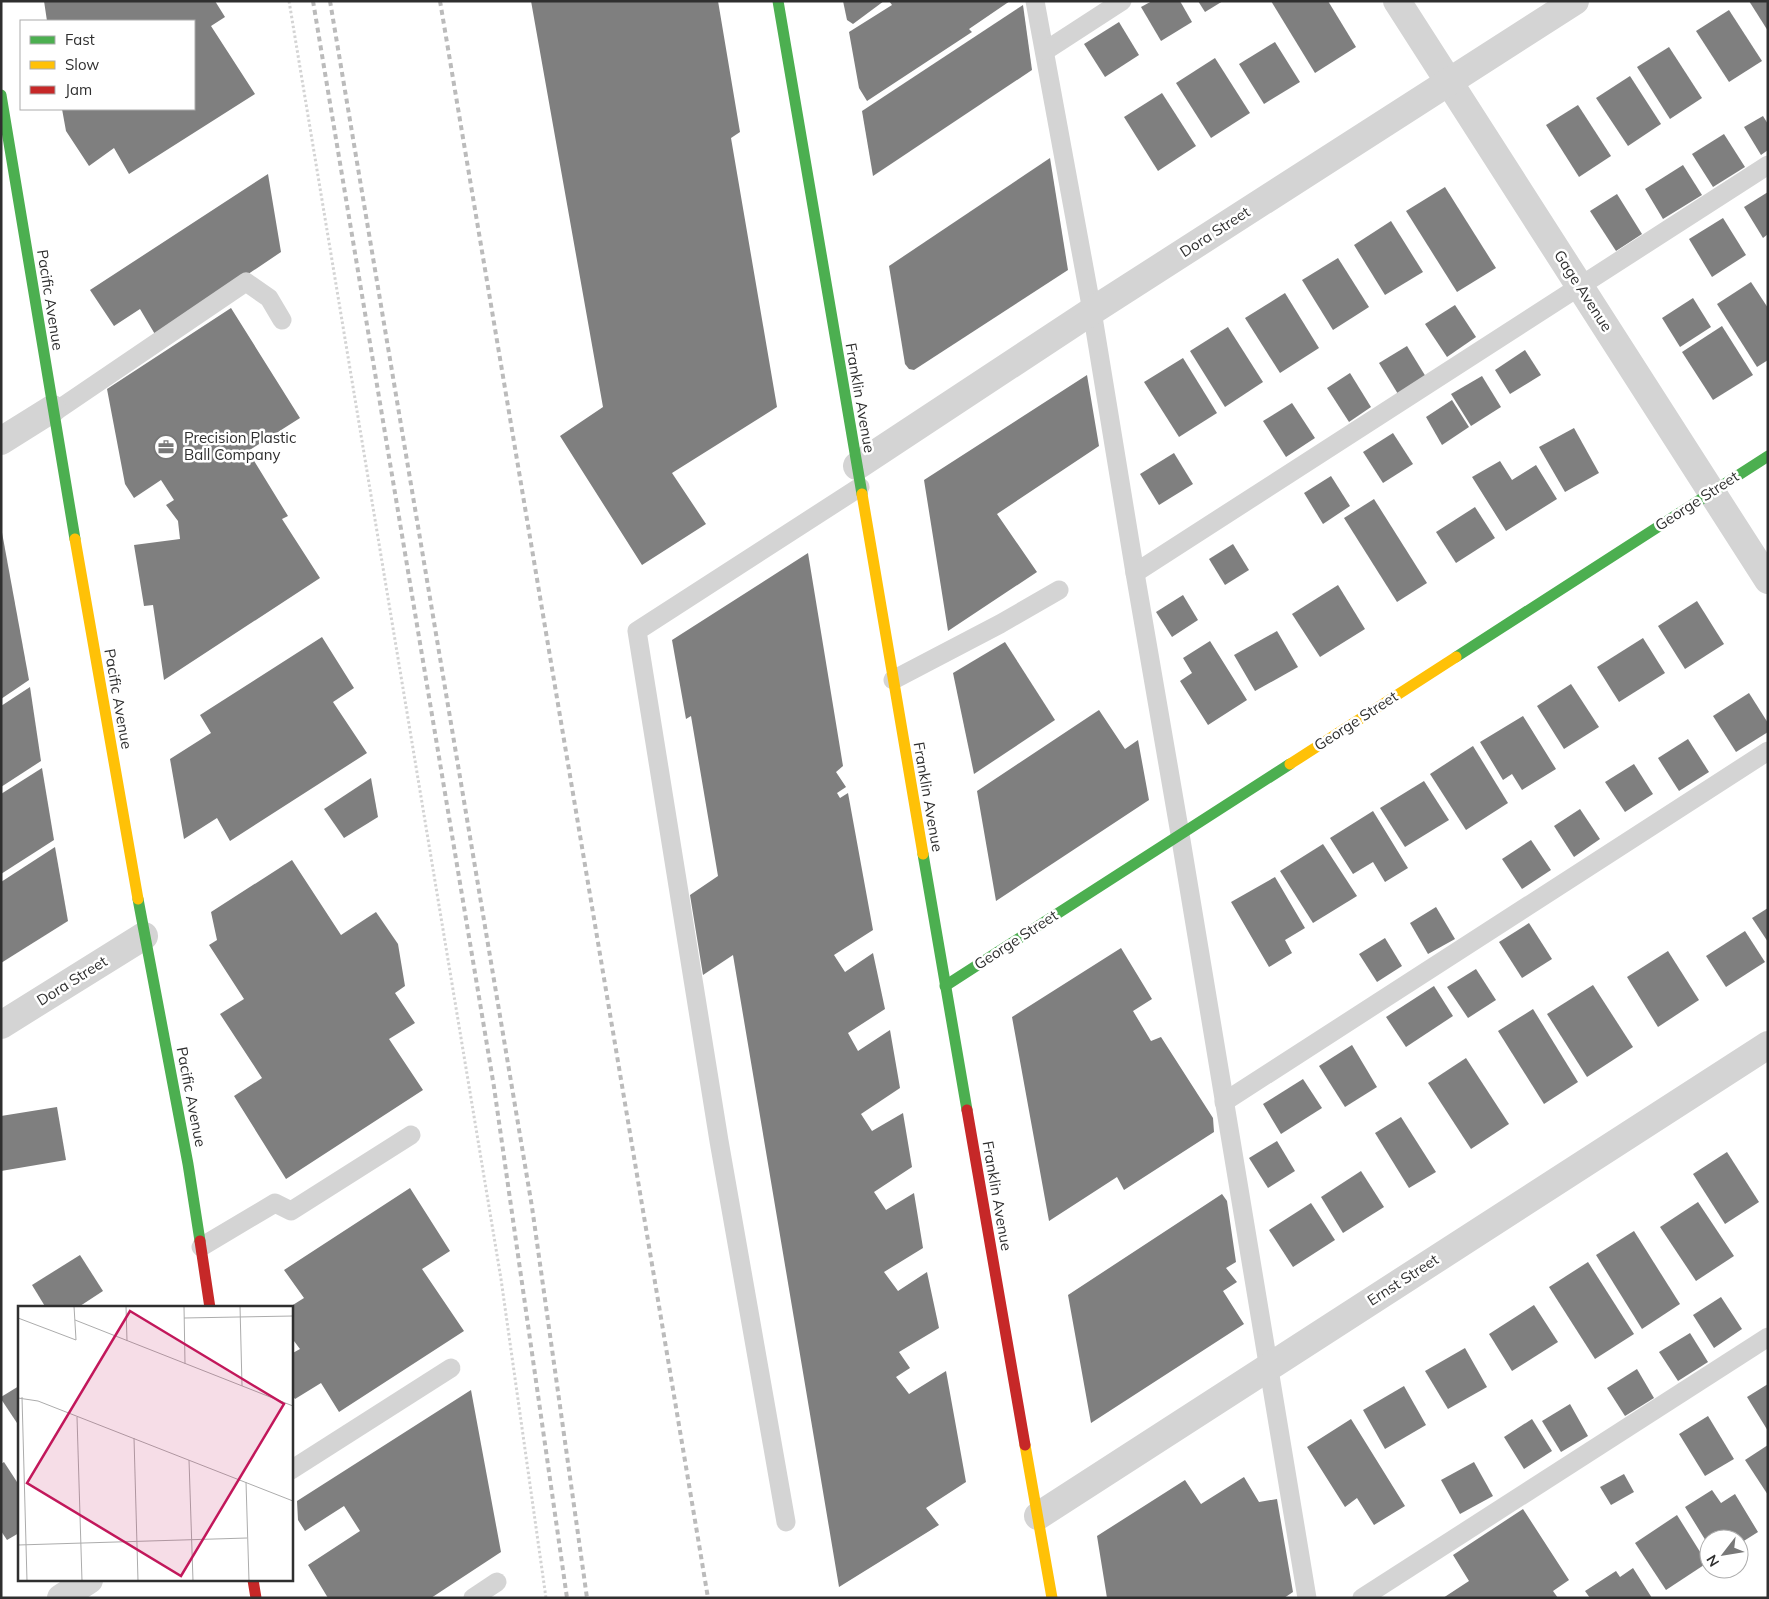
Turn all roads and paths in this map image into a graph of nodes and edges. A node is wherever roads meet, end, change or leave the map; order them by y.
1 (289, 1) edge
2 (778, 1) edge
3 (1036, 1) edge
4 (1122, 1) edge
5 (1397, 1) edge
6 (1575, 1) edge
7 (1045, 51) junction
8 (1449, 82) junction
9 (1, 95) edge
10 (1768, 165) edge
11 (1580, 286) junction
12 (1092, 311) junction
13 (282, 320) dead end
14 (52, 411) junction
15 (1, 442) edge
16 (1768, 456) edge
17 (859, 477) junction
18 (1711, 492) junction
19 (1135, 574) junction
20 (1768, 580) edge
21 (1059, 590) dead end
22 (893, 680) junction
23 (1768, 751) edge
24 (1180, 834) junction
25 (144, 936) junction
26 (945, 986) junction
27 (1, 1025) edge
28 (1768, 1045) edge
29 (1224, 1102) junction
30 (411, 1135) dead end
31 (201, 1246) junction
32 (210, 1306) edge
33 (1768, 1336) edge
34 (451, 1368) dead end
35 (1268, 1368) junction
36 (292, 1469) edge
37 (1038, 1516) junction
38 (786, 1522) dead end
39 (86, 1582) edge
40 (253, 1582) edge
41 (497, 1582) dead end
42 (61, 1598) edge
43 (256, 1598) edge
44 (474, 1598) edge
45 (546, 1598) edge
46 (1052, 1598) edge
47 (1307, 1598) edge
48 (1362, 1598) edge

1 - 45 path
2 - 17 street, Franklin Avenue
3 - 7 lane
4 - 7 lane
5 - 8 street, Gage Avenue
6 - 8 street, Dora Street
7 - 12 lane
8 - 11 street, Gage Avenue
8 - 12 street, Dora Street
9 - 14 street, Pacific Avenue
10 - 11 lane
11 - 18 street, Gage Avenue
11 - 19 lane
12 - 17 street, Dora Street
12 - 19 lane
13 - 14 lane
14 - 15 street
14 - 25 street, Pacific Avenue
16 - 18 street, George Street
17 - 22 street, Franklin Avenue
17 - 38 lane
18 - 20 street, Gage Avenue
18 - 24 street, George Street
19 - 24 lane
21 - 22 lane
22 - 26 street, Franklin Avenue
23 - 29 lane
24 - 26 street, George Street
24 - 29 lane
25 - 27 street, Dora Street
25 - 31 street, Pacific Avenue
26 - 37 street, Franklin Avenue
28 - 35 street, Ernst Street
29 - 35 lane
30 - 31 lane
31 - 32 street, Pacific Avenue
33 - 48 lane
34 - 36 lane
35 - 37 street, Ernst Street
35 - 47 lane
37 - 46 street, Franklin Avenue
39 - 42 street
40 - 43 street
41 - 44 lane

